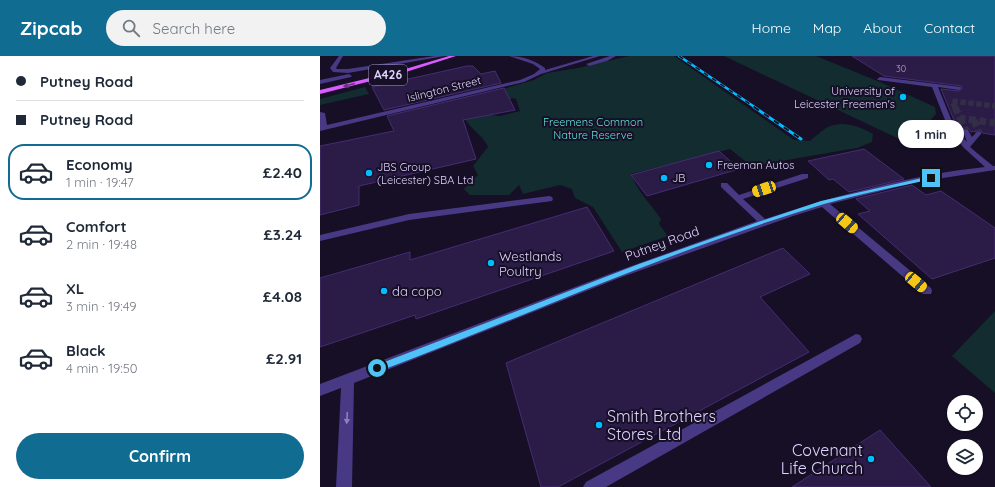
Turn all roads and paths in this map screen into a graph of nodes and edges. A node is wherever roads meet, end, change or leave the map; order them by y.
1 (341, 56) edge
2 (454, 56) edge
3 (511, 56) edge
4 (598, 56) edge
5 (614, 56) edge
6 (441, 58) edge
7 (564, 67) junction
8 (540, 73) junction
9 (880, 79) dead end
10 (320, 82) edge
11 (934, 85) junction
12 (959, 88) dead end
13 (320, 92) edge
14 (322, 113) dead end
15 (322, 129) edge
16 (966, 131) tunnel mouth
17 (979, 133) dead end
18 (969, 145) junction
19 (993, 168) edge
20 (805, 176) dead end
21 (724, 185) dead end
22 (737, 198) junction
23 (549, 199) dead end
24 (823, 202) junction
25 (763, 222) junction
26 (320, 238) edge
27 (927, 291) dead end
28 (856, 339) dead end
29 (348, 379) junction
30 (320, 390) edge
31 (344, 487) edge
32 (591, 487) edge

1 - 6 street
2 - 6 main road, A426
3 - 8 street
4 - 7 street
5 - 7 street
6 - 10 street
6 -> 13 main road, A426
7 - 8 street, Islington Street
8 - 15 street, Islington Street
9 - 11 street
11 - 12 street
11 - 18 street
14 - 15 street
16 - 18 street
17 - 18 street
18 - 19 street
19 - 24 street, Putney Road
20 - 22 street
21 - 22 street
22 - 25 street
23 - 26 street
24 - 25 street, Putney Road
24 - 27 street
25 - 29 street, Putney Road
28 - 32 street
29 - 30 street, Putney Road
29 -> 31 street

